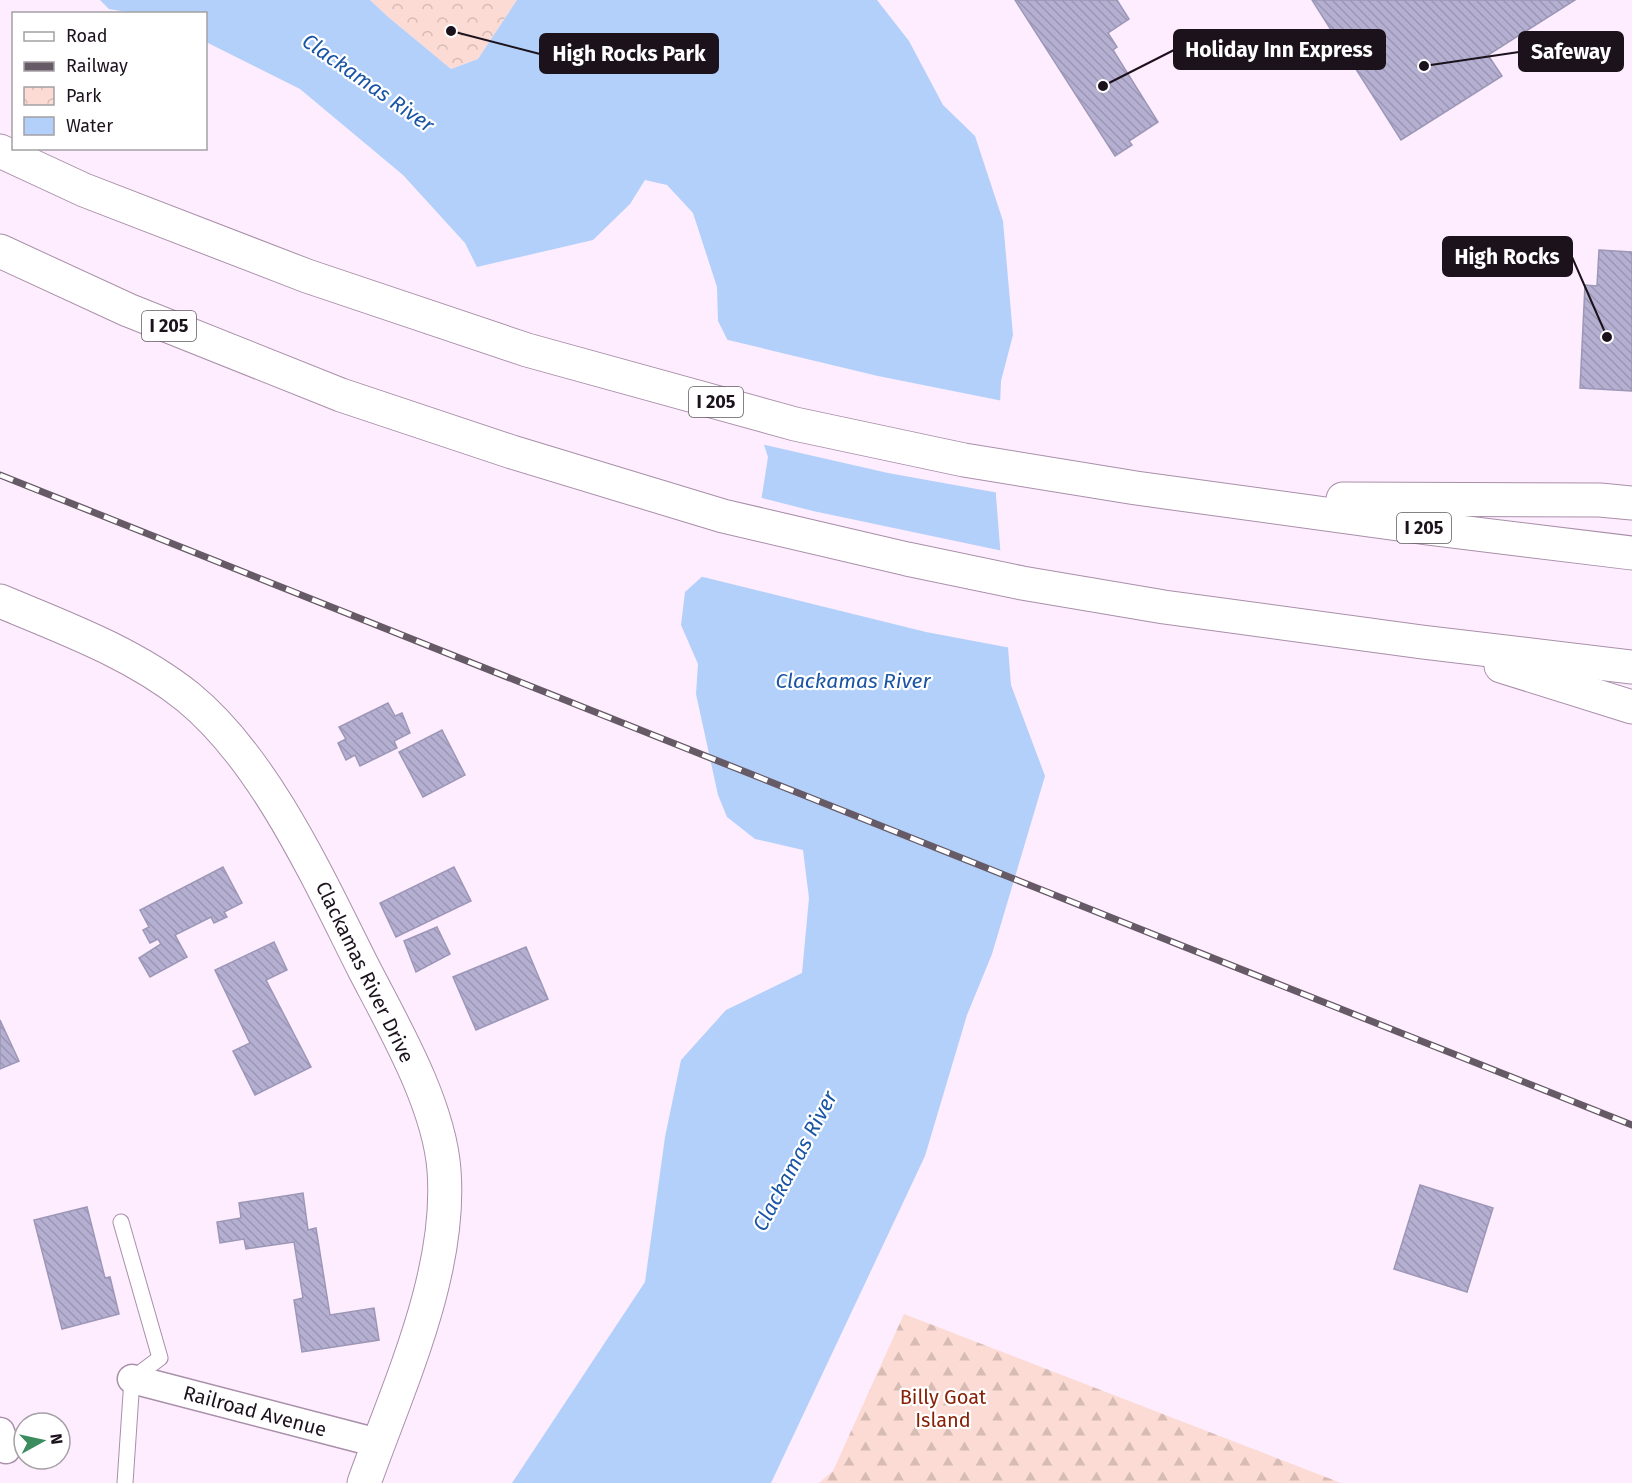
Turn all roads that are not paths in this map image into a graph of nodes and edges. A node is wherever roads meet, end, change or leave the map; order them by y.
1 (0, 151) edge
2 (0, 251) edge
3 (1216, 499) junction
4 (1632, 503) edge
5 (1632, 553) edge
6 (0, 601) edge
7 (1422, 642) junction
8 (1632, 667) edge
9 (1632, 707) edge
10 (121, 1222) dead end
11 (132, 1379) junction
12 (378, 1443) junction
13 (125, 1483) edge
14 (364, 1483) edge

1 - 3 main road, I 205
2 - 7 main road, I 205
3 - 4 main road
3 - 5 main road, I 205
6 - 12 main road, Clackamas River Drive
7 - 8 main road, I 205
7 - 9 main road
10 - 11 lane
11 - 12 street, Railroad Avenue
11 - 13 lane
12 - 14 main road, Clackamas River Drive

